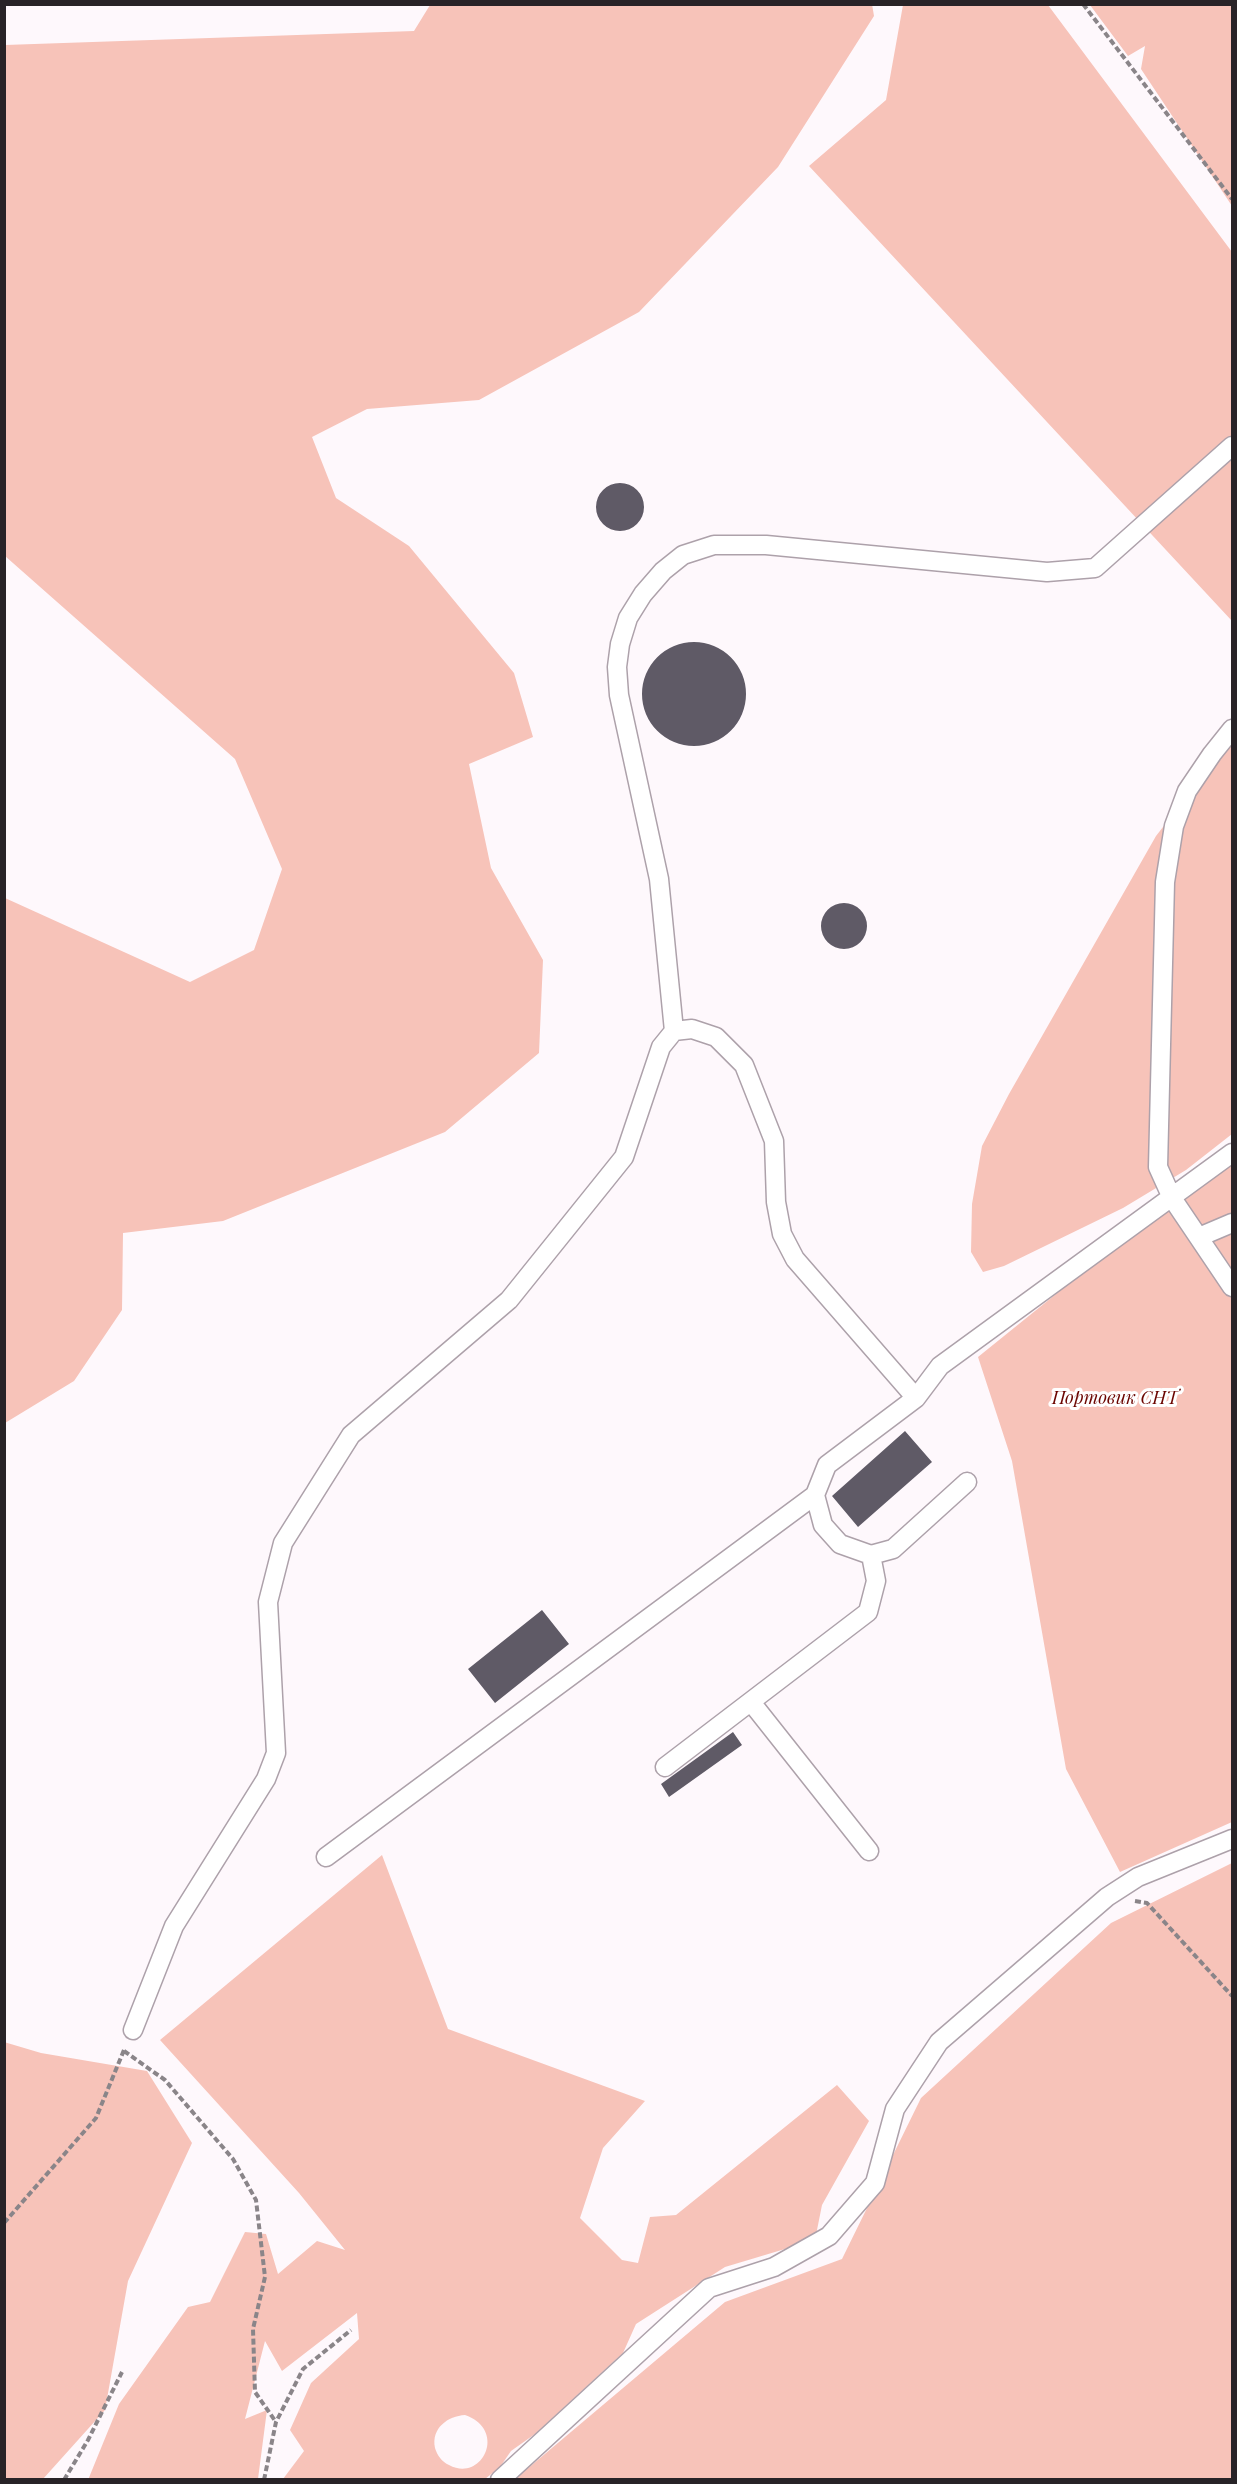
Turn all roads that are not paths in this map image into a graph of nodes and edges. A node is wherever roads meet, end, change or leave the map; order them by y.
1 (1233, 446) edge
2 (1233, 729) edge
3 (674, 1031) junction
4 (1233, 1153) edge
5 (1172, 1198) junction
6 (1233, 1223) edge
7 (1199, 1237) junction
8 (1233, 1287) edge
9 (916, 1398) junction
10 (967, 1482) dead end
11 (815, 1495) junction
12 (871, 1555) junction
13 (751, 1702) junction
14 (665, 1767) dead end
15 (1233, 1839) edge
16 (869, 1851) dead end
17 (326, 1857) dead end
18 (133, 2030) road end
19 (500, 2480) edge

1 - 3 street
2 - 5 street
3 - 9 street
3 - 18 street
4 - 5 street
5 - 7 street
5 - 9 street
6 - 7 street
7 - 8 street
9 - 11 street
10 - 12 street
11 - 12 street
11 - 17 street
12 - 13 street
13 - 14 street
13 - 16 street
15 - 19 street

